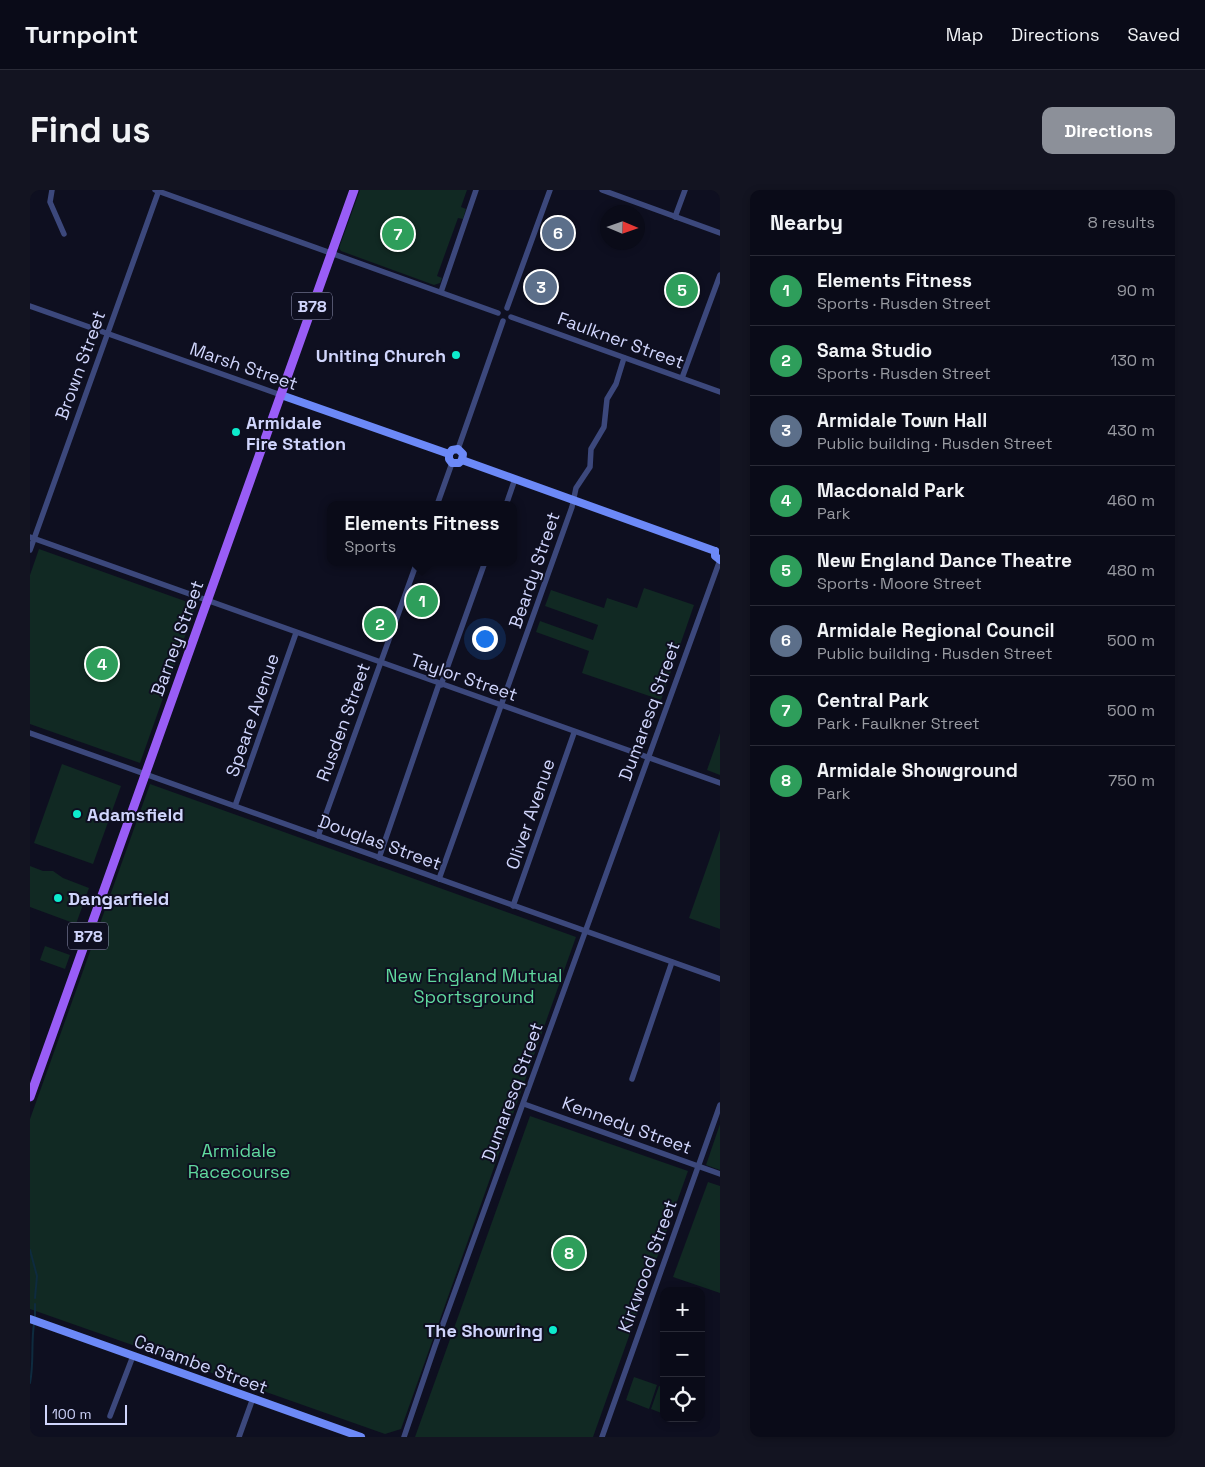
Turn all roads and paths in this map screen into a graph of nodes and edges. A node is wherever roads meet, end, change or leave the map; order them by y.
1 (52, 190) edge
2 (157, 190) edge
3 (354, 190) edge
4 (476, 190) edge
5 (550, 190) edge
6 (602, 190) edge
7 (685, 190) edge
8 (675, 217) junction
9 (720, 233) edge
10 (64, 234) dead end
11 (331, 253) junction
12 (720, 274) edge
13 (441, 292) junction
14 (30, 306) edge
15 (508, 308) junction
16 (498, 313) junction
17 (511, 317) junction
18 (503, 321) junction
19 (107, 334) junction
20 (624, 358) junction
21 (682, 378) junction
22 (720, 392) edge
23 (281, 395) junction
24 (458, 449) junction
25 (448, 454) junction
26 (462, 460) junction
27 (452, 463) junction
28 (515, 479) junction
29 (573, 500) junction
30 (438, 501) edge
31 (507, 501) edge
32 (32, 537) edge
33 (717, 548) edge
34 (30, 550) edge
35 (720, 560) edge
36 (416, 566) edge
37 (484, 566) edge
38 (207, 600) junction
39 (296, 633) junction
40 (380, 663) junction
41 (440, 685) junction
42 (502, 706) junction
43 (30, 733) edge
44 (574, 733) junction
45 (648, 758) junction
46 (146, 774) junction
47 (720, 783) edge
48 (235, 806) junction
49 (318, 836) junction
50 (379, 858) junction
51 (439, 879) junction
52 (513, 906) junction
53 (587, 931) junction
54 (672, 962) junction
55 (720, 979) edge
56 (632, 1079) dead end
57 (30, 1097) edge
58 (524, 1104) junction
59 (720, 1105) edge
60 (698, 1167) junction
61 (720, 1174) edge
62 (30, 1319) edge
63 (134, 1356) junction
64 (253, 1398) junction
65 (110, 1416) dead end
66 (239, 1437) edge
67 (361, 1437) edge
68 (404, 1437) edge
69 (602, 1437) edge

1 - 10 street
2 - 11 street
2 - 19 street, Brown Street
3 - 11 main road, Barney Street / B78
4 - 13 street
5 - 15 street
6 - 8 street
7 - 8 street
8 - 9 street
11 - 13 street
11 - 23 main road, Barney Street / B78
12 - 21 street
13 - 16 street
14 - 19 street, Marsh Street
15 - 16 street
15 - 17 street
16 - 18 street
17 - 18 street
17 - 20 street, Faulkner Street
18 - 24 street
19 - 23 street, Marsh Street
19 - 32 street, Brown Street
20 - 21 street, Faulkner Street
20 - 29 street, Beardy Street
21 - 22 street, Faulkner Street
23 - 25 main road, Marsh Street
23 - 38 main road, Barney Street / B78
24 - 25 main road
24 - 26 main road
25 - 27 main road
26 - 27 main road
26 - 28 main road
27 - 30 street
28 - 29 main road
28 - 31 street
29 - 33 main road
29 - 42 street, Beardy Street
32 - 34 street, Brown Street
32 - 38 street, Taylor Street
33 - 35 main road
35 - 45 street, Dumaresq Street
36 - 40 street, Rusden Street
37 - 41 street
38 - 39 street, Taylor Street
38 - 46 main road, Barney Street / B78
39 - 40 street, Taylor Street
39 - 48 street, Speare Avenue
40 - 41 street, Taylor Street
40 - 49 street, Rusden Street
41 - 42 street, Taylor Street
41 - 50 street
42 - 44 street, Taylor Street
42 - 51 street, Beardy Street
43 - 46 street, Douglas Street
44 - 45 street, Taylor Street
44 - 52 street, Oliver Avenue
45 - 47 street, Taylor Street
45 - 53 street, Dumaresq Street
46 - 48 street, Douglas Street
46 - 57 main road, Barney Street / B78
48 - 49 street, Douglas Street
49 - 50 street, Douglas Street
50 - 51 street, Douglas Street
51 - 52 street, Douglas Street
52 - 53 street, Douglas Street
53 - 54 street, Douglas Street
53 - 58 street, Dumaresq Street
54 - 55 street, Douglas Street
54 - 56 street
58 - 60 street, Kennedy Street
58 - 68 street, Dumaresq Street
59 - 60 street, Kirkwood Street
60 - 61 street, Kennedy Street
60 - 69 street, Kirkwood Street
62 - 63 main road, Canambe Street
63 - 64 main road, Canambe Street
63 - 65 street
64 - 66 street
64 - 67 main road, Canambe Street

